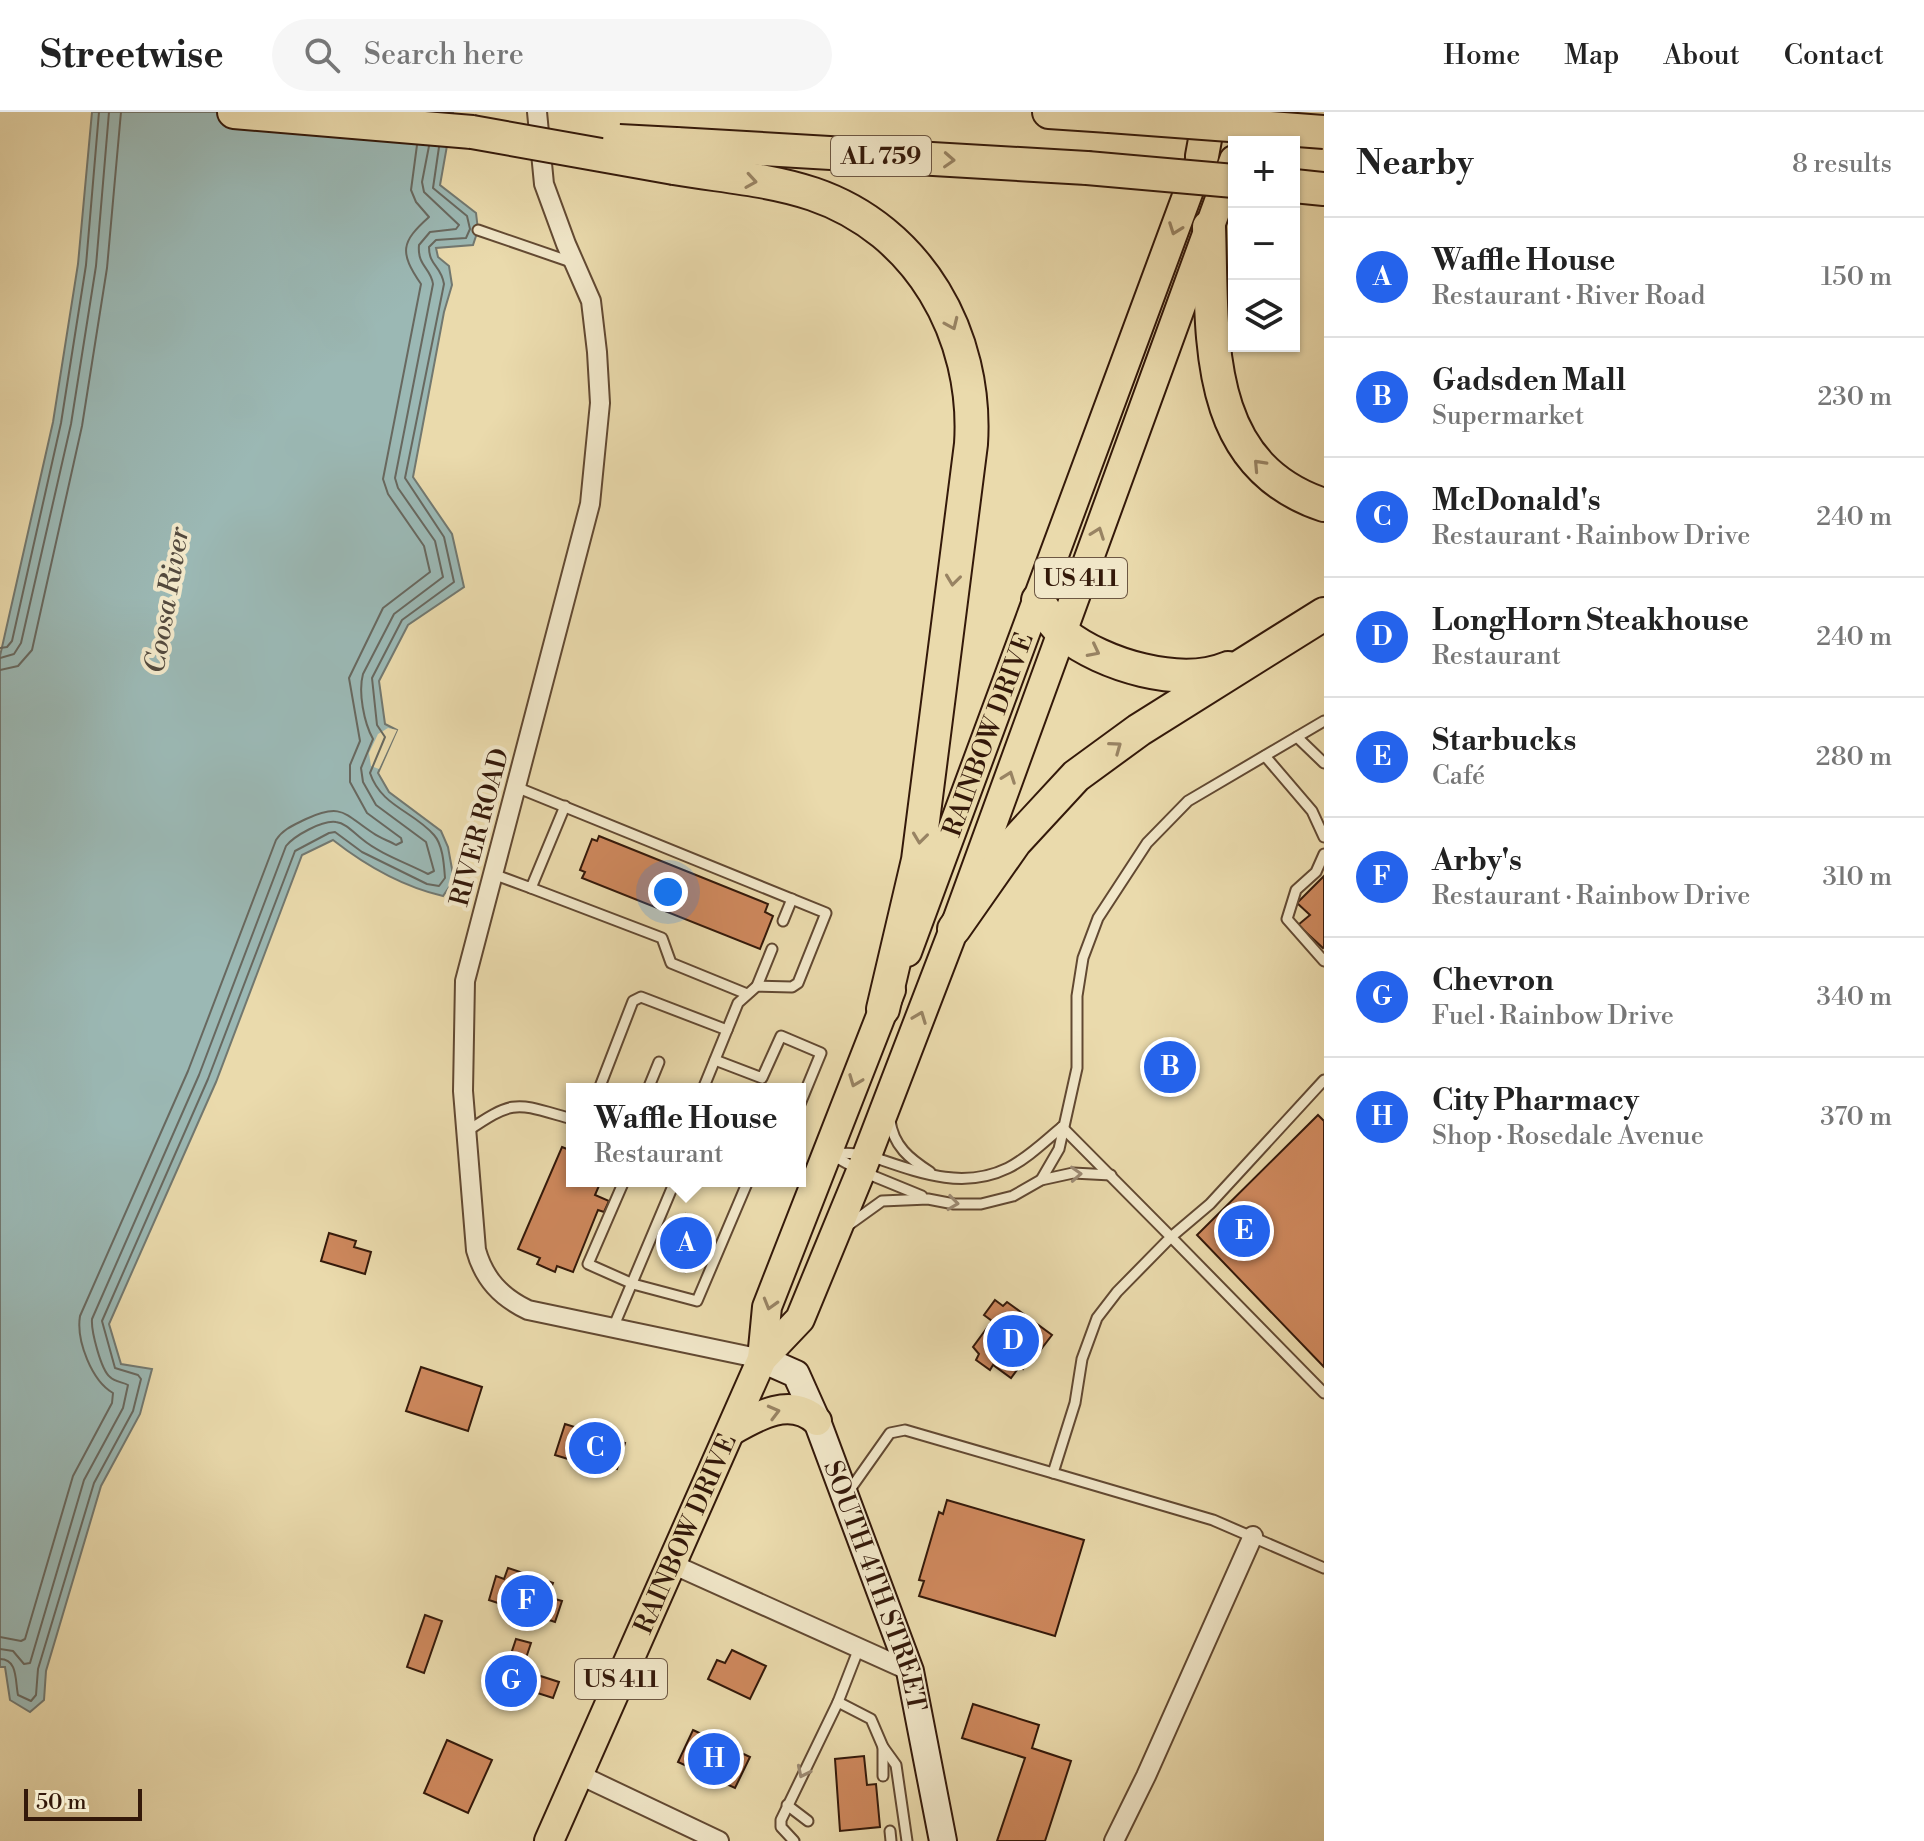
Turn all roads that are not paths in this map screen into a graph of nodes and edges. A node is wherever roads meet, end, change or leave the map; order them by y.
1 (234, 112) edge
2 (537, 112) edge
3 (1049, 112) edge
4 (1210, 112) edge
5 (1218, 112) edge
6 (1252, 112) edge
7 (1103, 114) edge
8 (1324, 132) edge
9 (1243, 136) edge
10 (675, 156) junction
11 (1202, 156) junction
12 (1228, 176) edge
13 (1228, 180) edge
14 (1209, 227) junction
15 (478, 230) dead end
16 (574, 263) junction
17 (1324, 505) edge
18 (1038, 600) junction
19 (1324, 614) edge
20 (1062, 632) junction
21 (1264, 652) junction
22 (1324, 721) edge
23 (1297, 737) junction
24 (1265, 756) junction
25 (1324, 763) edge
26 (516, 787) junction
27 (565, 806) junction
28 (1324, 837) edge
29 (1324, 854) edge
30 (493, 874) junction
31 (531, 888) junction
32 (792, 899) junction
33 (783, 921) dead end
34 (954, 929) junction
35 (772, 949) dead end
36 (1324, 961) edge
37 (757, 986) junction
38 (747, 994) junction
39 (883, 1009) junction
40 (727, 1030) junction
41 (715, 1060) junction
42 (659, 1062) dead end
43 (762, 1078) junction
44 (1324, 1080) edge
45 (601, 1083) edge
46 (650, 1083) edge
47 (705, 1083) edge
48 (760, 1083) edge
49 (806, 1089) edge
50 (892, 1090) junction
51 (566, 1117) edge
52 (1062, 1127) junction
53 (466, 1132) junction
54 (827, 1152) junction
55 (864, 1163) junction
56 (1111, 1175) junction
57 (937, 1176) junction
58 (1041, 1180) junction
59 (621, 1187) edge
60 (673, 1187) edge
61 (745, 1187) edge
62 (928, 1199) junction
63 (1171, 1237) junction
64 (833, 1239) junction
65 (633, 1284) junction
66 (613, 1328) junction
67 (762, 1359) junction
68 (1324, 1393) edge
69 (817, 1421) junction
70 (731, 1431) junction
71 (1053, 1473) junction
72 (845, 1497) junction
73 (1253, 1536) junction
74 (672, 1564) junction
75 (1324, 1568) edge
76 (859, 1648) junction
77 (910, 1671) junction
78 (838, 1702) junction
79 (883, 1747) junction
80 (578, 1774) junction
81 (883, 1776) dead end
82 (787, 1805) junction
83 (808, 1821) dead end
84 (549, 1841) edge
85 (719, 1841) edge
86 (794, 1841) edge
87 (907, 1841) edge
88 (943, 1841) edge
89 (1114, 1841) edge

1 - 10 highway, bridge
2 - 16 street, RIVER ROAD
3 - 7 highway
4 - 11 highway
5 - 11 main road, RAINBOW DRIVE / US 411
6 - 9 main road
7 - 8 highway, bridge
10 -> 13 highway, AL 759, bridge
10 -> 39 highway
11 -> 18 main road, RAINBOW DRIVE / US 411
12 - 14 main road, RAINBOW DRIVE / US 411
17 -> 14 highway
20 -> 14 main road, RAINBOW DRIVE / US 411
15 - 16 lane
16 - 26 street, RIVER ROAD
18 - 20 highway
18 - 39 main road, RAINBOW DRIVE / US 411
19 - 21 highway
20 -> 21 highway
34 -> 20 main road, RAINBOW DRIVE / US 411
34 -> 21 highway
22 - 23 lane
23 - 24 lane
23 - 25 lane
24 - 28 lane
24 - 52 lane
26 - 27 lane
26 - 30 street, RIVER ROAD
27 - 31 lane
27 - 32 lane
29 - 36 lane
30 - 31 lane
30 - 53 street, RIVER ROAD
31 - 38 lane
32 - 33 lane
32 - 37 lane
50 -> 34 main road, RAINBOW DRIVE / US 411
35 - 37 lane
37 - 38 lane
38 - 40 lane
39 -> 54 main road, RAINBOW DRIVE / US 411
40 - 41 lane
40 - 45 lane
41 - 43 lane
41 - 47 lane
42 - 46 lane
43 - 48 lane
43 - 49 lane
44 - 63 lane
50 - 55 main road, RAINBOW DRIVE / US 411
50 - 57 lane
51 - 53 lane
52 - 56 lane
52 - 57 lane
52 - 58 lane
53 - 66 street, RIVER ROAD
54 - 55 lane
54 - 55 lane
54 -> 67 main road, RAINBOW DRIVE / US 411
55 - 57 lane
55 - 62 lane
55 - 64 main road, RAINBOW DRIVE / US 411
58 -> 56 lane
56 - 63 lane
62 -> 58 lane
59 - 65 lane
60 - 65 lane
61 - 65 lane
62 - 64 lane
63 - 68 lane
63 - 71 lane
64 - 67 main road, RAINBOW DRIVE / US 411
65 - 66 lane
66 - 67 street, RIVER ROAD
67 - 69 street, SOUTH 4TH STREET
67 - 70 main road, RAINBOW DRIVE / US 411
70 -> 69 main road
69 - 72 street, SOUTH 4TH STREET
70 - 74 main road, RAINBOW DRIVE / US 411
71 - 72 lane
71 - 73 lane
72 - 77 street, SOUTH 4TH STREET
73 - 75 lane
73 - 89 street
74 - 76 street
74 - 80 main road, RAINBOW DRIVE / US 411
76 - 77 street
76 - 78 lane
77 - 88 street, SOUTH 4TH STREET
78 - 79 lane
78 -> 82 lane
79 - 81 lane
79 - 87 lane
80 - 84 main road, RAINBOW DRIVE / US 411
80 - 85 street
82 - 83 lane
82 - 86 lane

